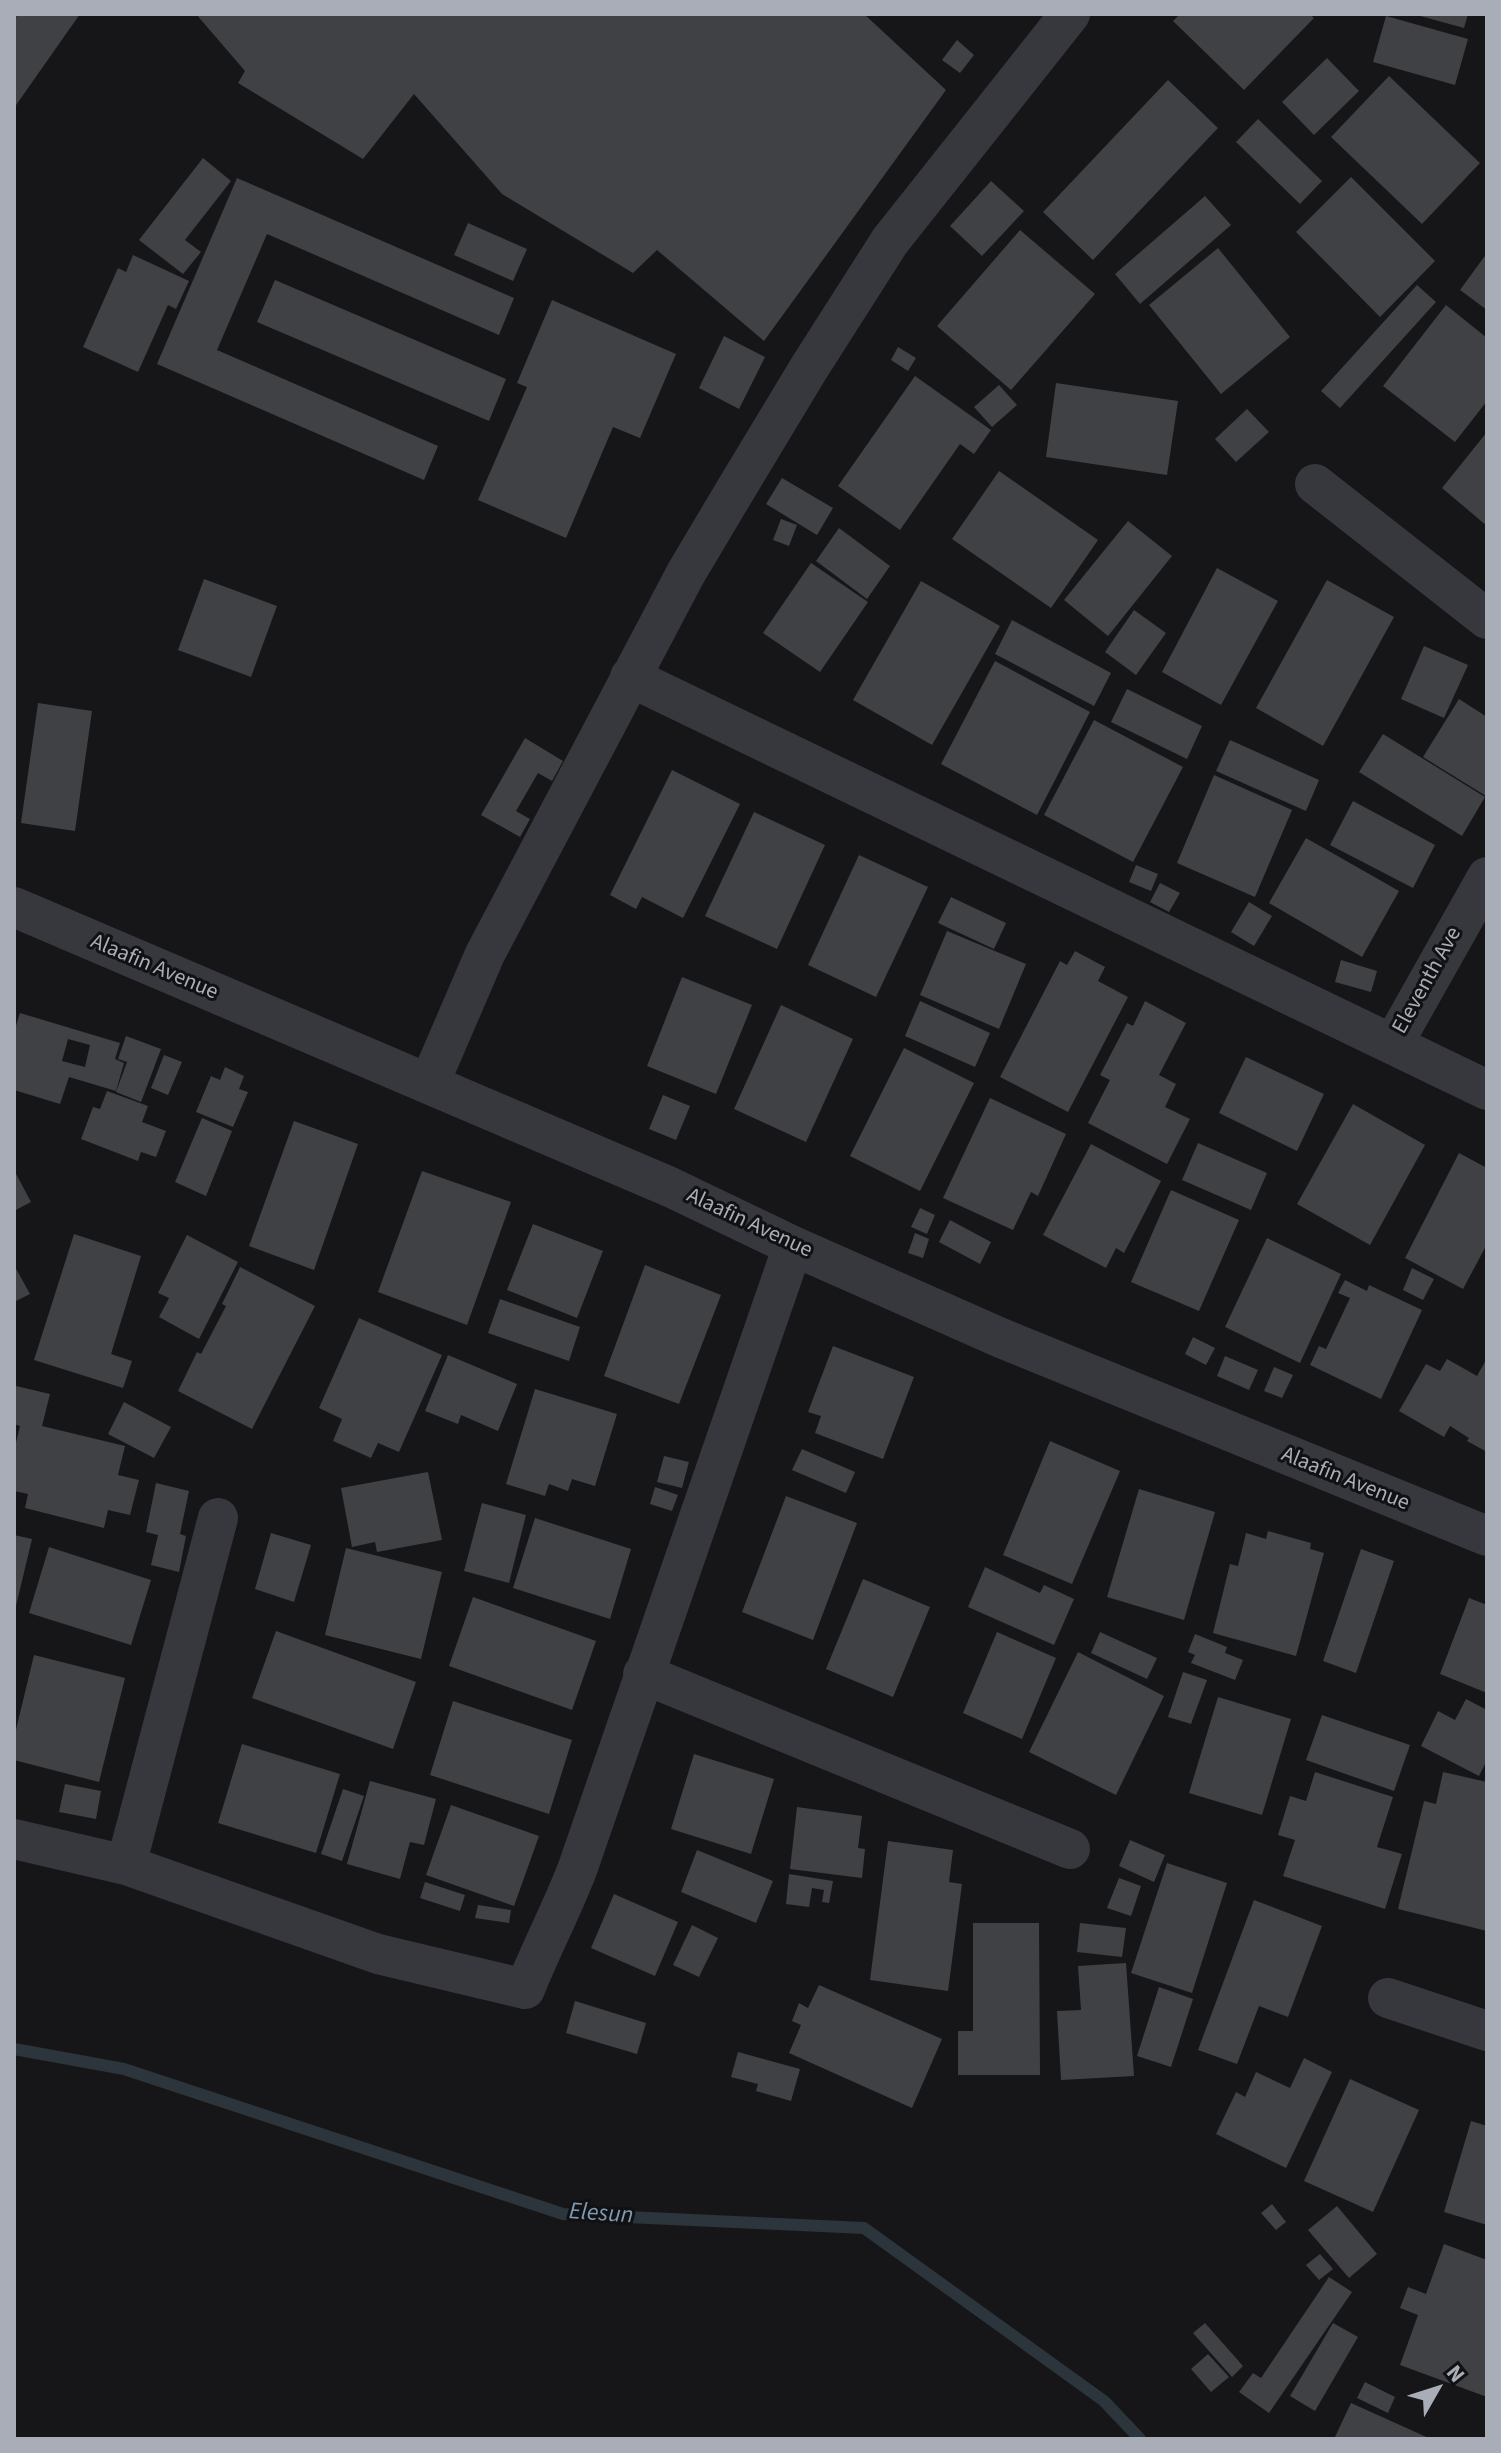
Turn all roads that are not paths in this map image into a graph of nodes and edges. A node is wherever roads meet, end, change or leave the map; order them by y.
1 (1052, 19) edge
2 (1315, 484) dead end
3 (1487, 619) edge
4 (630, 677) junction
5 (1487, 877) edge
6 (14, 907) edge
7 (1393, 1044) junction
8 (429, 1084) junction
9 (1487, 1090) edge
10 (793, 1246) junction
11 (218, 1518) dead end
12 (1487, 1536) edge
13 (643, 1674) junction
14 (14, 1839) edge
15 (1070, 1849) dead end
16 (126, 1865) junction
17 (1388, 1998) dead end
18 (1487, 2031) edge

1 - 4 street
2 - 3 street
4 - 7 street
4 - 8 street
5 - 7 street, Eleventh Ave
6 - 8 street, Alaafin Avenue
7 - 9 street
8 - 10 street, Alaafin Avenue
10 - 12 street, Alaafin Avenue
10 - 13 street
11 - 16 street
13 - 15 street
13 - 16 street
14 - 16 street
17 - 18 street

